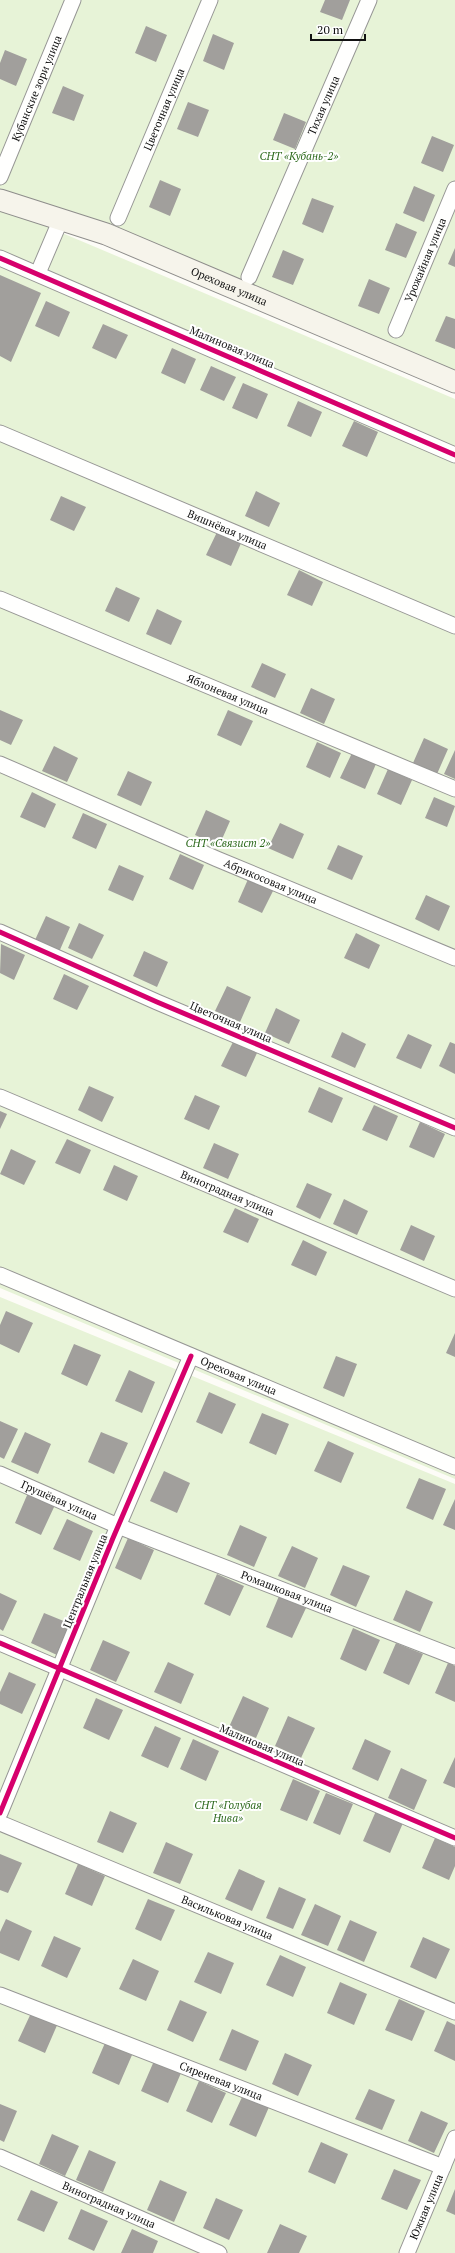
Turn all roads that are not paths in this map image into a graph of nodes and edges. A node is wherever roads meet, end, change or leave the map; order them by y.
1 (73, 0) edge
2 (210, 0) edge
3 (370, 0) edge
4 (0, 177) edge
5 (455, 189) edge
6 (0, 200) edge
7 (118, 218) dead end
8 (61, 219) junction
9 (0, 258) edge
10 (38, 273) junction
11 (249, 277) dead end
12 (396, 330) dead end
13 (455, 382) edge
14 (0, 433) edge
15 (455, 454) edge
16 (0, 599) edge
17 (455, 626) edge
18 (0, 764) edge
19 (455, 789) edge
20 (0, 932) edge
21 (455, 958) edge
22 (0, 1097) edge
23 (455, 1128) edge
24 (0, 1275) edge
25 (455, 1289) edge
26 (191, 1356) junction
27 (455, 1467) edge
28 (0, 1474) edge
29 (118, 1526) junction
30 (0, 1643) edge
31 (455, 1657) edge
32 (60, 1669) junction
33 (0, 1813) edge
34 (0, 1823) edge
35 (455, 1838) edge
36 (0, 1995) edge
37 (455, 2012) edge
38 (455, 2138) edge
39 (0, 2157) edge
40 (443, 2167) junction
41 (219, 2253) edge
42 (407, 2253) edge

1 - 4 street, Кубанские зори улица
2 - 7 street, Цветочная улица
3 - 11 street, Тихая улица
5 - 12 street, Урожайная улица
6 - 8 street, Ореховая улица
8 - 10 street
8 - 13 street, Ореховая улица
9 - 10 street, Малиновая улица
10 - 15 street, Малиновая улица
14 - 17 street, Вишнёвая улица
16 - 19 street, Яблоневая улица
18 - 21 street, Абрикосовая улица
20 - 23 street, Цветочная улица
22 - 25 street, Виноградная улица
24 - 26 street, Ореховая улица
26 - 27 street, Ореховая улица
26 - 29 street, Центральная улица
28 - 29 street, Грушёвая улица
29 - 31 street, Ромашковая улица
29 - 32 street, Центральная улица
30 - 32 street
32 - 33 street, Центральная улица
32 - 35 street, Малиновая улица
34 - 37 street, Васильковая улица
36 - 40 street, Сиреневая улица
38 - 40 street, Южная улица
39 - 41 street, Виноградная улица
40 - 42 street, Южная улица

